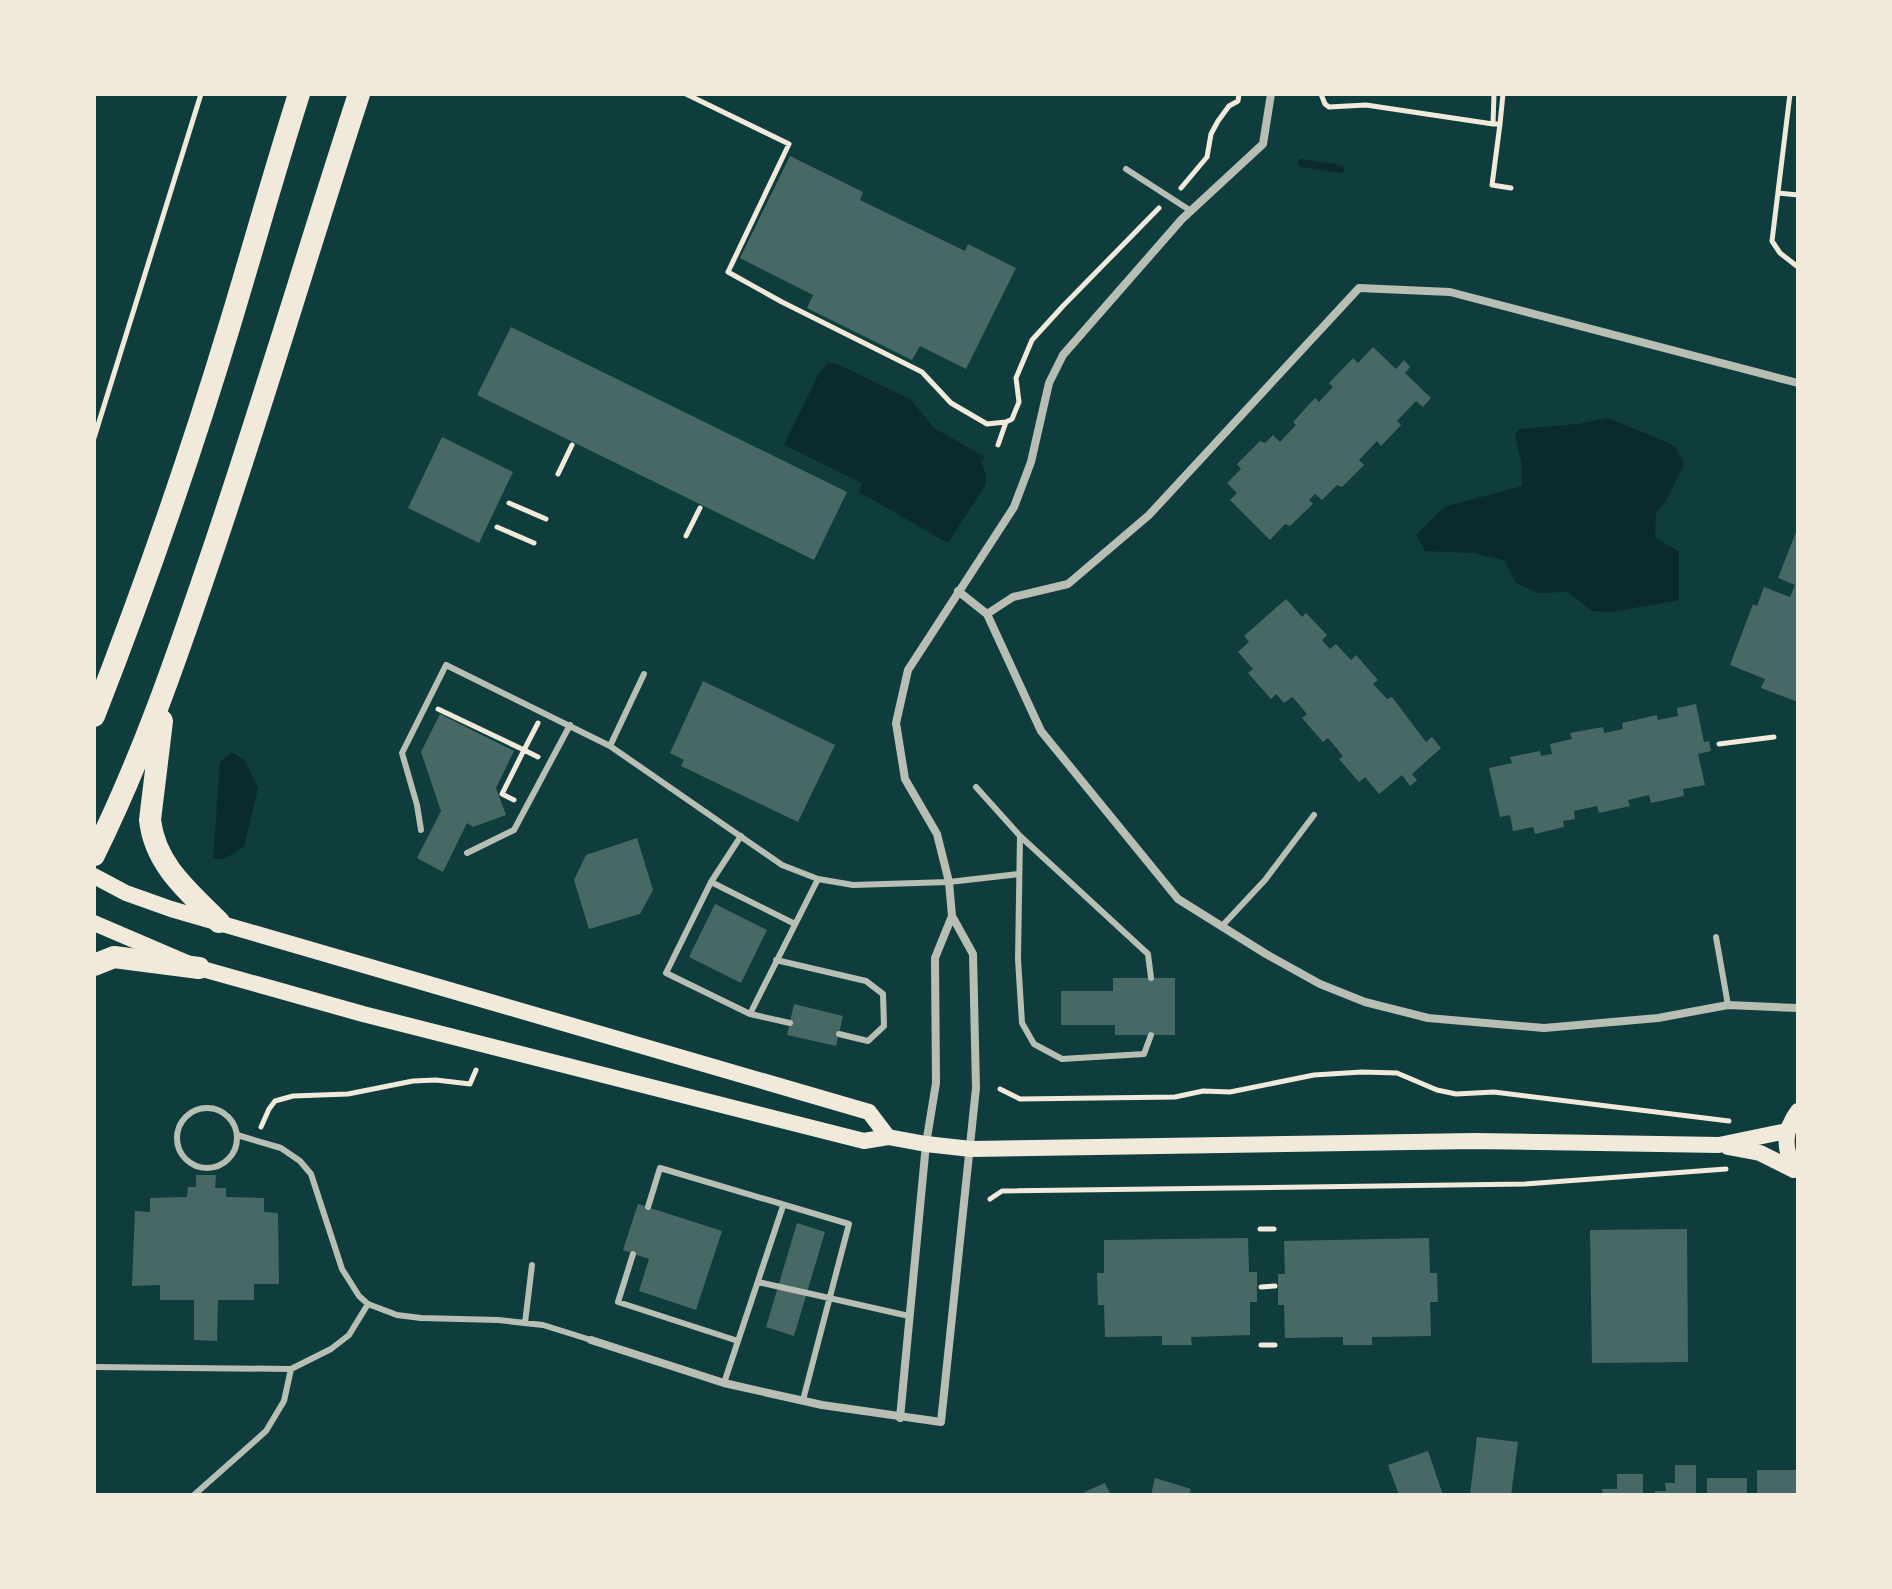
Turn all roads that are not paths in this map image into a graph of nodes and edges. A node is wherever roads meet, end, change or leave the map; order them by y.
1 (299, 94) edge
2 (359, 94) edge
3 (1271, 94) edge
4 (1126, 169) dead end
5 (1191, 211) junction
6 (1798, 383) edge
7 (958, 591) junction
8 (987, 614) junction
9 (644, 674) dead end
10 (166, 688) junction
11 (94, 716) edge
12 (570, 725) junction
13 (610, 746) junction
14 (976, 787) dead end
15 (1314, 815) dead end
16 (421, 830) dead end
17 (741, 836) junction
18 (1020, 836) junction
19 (467, 853) dead end
20 (94, 855) edge
21 (1019, 874) junction
22 (94, 876) edge
23 (818, 879) junction
24 (711, 882) junction
25 (949, 882) junction
26 (952, 916) junction
27 (219, 922) junction
28 (94, 923) edge
29 (795, 924) junction
30 (1222, 926) junction
31 (1716, 937) dead end
32 (776, 960) junction
33 (94, 965) edge
34 (199, 968) junction
35 (1151, 978) dead end
36 (1728, 1005) junction
37 (1798, 1008) edge
38 (750, 1014) junction
39 (790, 1023) dead end
40 (839, 1034) dead end
41 (1151, 1035) dead end
42 (1798, 1111) edge
43 (1787, 1131) junction
44 (237, 1135) junction
45 (888, 1137) junction
46 (926, 1144) junction
47 (1719, 1145) junction
48 (971, 1149) junction
49 (1796, 1172) edge
50 (783, 1206) junction
51 (648, 1207) dead end
52 (633, 1254) dead end
53 (532, 1265) dead end
54 (758, 1282) junction
55 (829, 1298) junction
56 (368, 1304) junction
57 (909, 1316) junction
58 (525, 1323) junction
59 (591, 1340) joint
60 (738, 1341) junction
61 (94, 1367) edge
62 (291, 1369) junction
63 (724, 1383) junction
64 (803, 1400) junction
65 (900, 1418) junction
66 (194, 1495) edge

1 - 11 highway
2 - 10 highway
3 - 5 street
4 - 5 lane
5 - 7 street
6 - 8 street
7 - 8 street
7 - 25 street
8 - 30 street
9 - 13 lane
10 - 20 highway
10 - 27 highway
12 - 13 lane
12 - 16 lane
12 - 19 lane
13 - 17 lane
14 - 18 lane
15 - 30 lane
17 - 23 lane
17 - 24 lane
18 - 21 lane
18 - 35 lane
21 - 25 lane
21 - 41 lane
22 - 27 main road
23 - 25 lane
23 - 29 lane
24 - 29 lane
24 - 38 lane
25 - 26 street
26 - 46 street
26 - 48 street
27 - 45 main road
28 - 34 main road
29 - 32 lane
30 - 36 street
31 - 36 lane
32 - 38 lane
32 - 40 lane
33 - 34 highway
34 - 45 main road
36 - 37 street
38 - 39 lane
42 - 43 main road
43 - 47 main road
43 - 49 main road
44 - 44 lane
44 - 56 lane
45 - 46 main road
46 - 48 main road
46 - 57 street
47 - 48 main road
47 - 49 main road
48 - 65 street
50 - 51 lane
50 - 54 lane
50 - 55 lane
52 - 60 lane
53 - 58 lane
54 - 55 lane
54 - 60 lane
55 - 57 lane
55 - 64 lane
56 - 58 lane
56 - 62 lane
57 - 65 street
58 - 59 lane
59 - 63 street
60 - 63 lane
61 - 62 lane
62 - 66 lane
63 - 64 street
64 - 65 street

